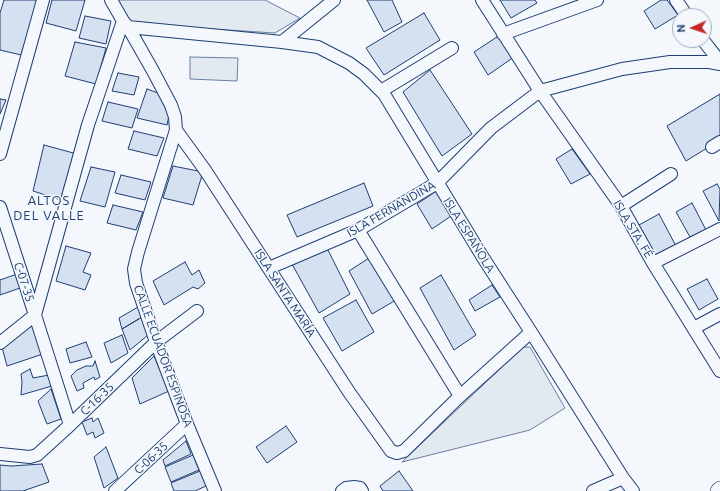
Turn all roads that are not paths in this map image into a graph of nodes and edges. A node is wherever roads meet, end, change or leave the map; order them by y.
1 (43, 0) edge
2 (110, 0) edge
3 (334, 0) edge
4 (482, 0) edge
5 (597, 0) edge
6 (126, 24) junction
7 (503, 34) junction
8 (282, 42) junction
9 (452, 48) dead end
10 (710, 48) edge
11 (720, 63) edge
12 (381, 91) junction
13 (540, 91) junction
14 (176, 130) junction
15 (0, 154) edge
16 (671, 174) dead end
17 (437, 183) junction
18 (621, 206) junction
19 (0, 207) edge
20 (720, 229) edge
21 (358, 230) junction
22 (653, 263) junction
23 (269, 268) junction
24 (197, 311) dead end
25 (720, 314) edge
26 (35, 315) junction
27 (694, 328) junction
28 (531, 332) junction
29 (156, 342) junction
30 (0, 343) edge
31 (720, 371) edge
32 (460, 396) junction
33 (187, 424) junction
34 (70, 425) junction
35 (0, 454) edge
36 (623, 478) junction
37 (115, 491) edge
38 (215, 491) edge
39 (342, 491) edge
40 (362, 491) edge
41 (593, 491) edge
42 (633, 491) edge

1 - 15 street
2 - 6 street, CALLE ECUADOR ESPINOSA
3 - 8 street
4 - 7 street, ISLA STA. FÉ
5 - 7 street
6 - 8 street, ISLA ESPAÑOLA
6 - 14 street, CALLE ECUADOR ESPINOSA
6 - 26 street
7 - 13 street, ISLA STA. FÉ
8 - 12 street, ISLA ESPAÑOLA
9 - 12 street
10 - 11 street
11 - 13 street, ISLA FERNANDINA
12 - 17 street, ISLA ESPAÑOLA
13 - 17 street, ISLA FERNANDINA
13 - 18 street, ISLA STA. FÉ
14 - 23 street, ISLA SANTA MARÍA
14 - 29 street, CALLE ECUADOR ESPINOSA
16 - 18 street
17 - 21 street, ISLA FERNANDINA
17 - 28 street, ISLA ESPAÑOLA
18 - 22 street, ISLA STA. FÉ
19 - 26 street, C-07-35
20 - 22 street
21 - 23 street, ISLA FERNANDINA
21 - 32 street
22 - 27 street, ISLA STA. FÉ
23 - 32 street, ISLA SANTA MARÍA
24 - 29 street, C-16-35
25 - 27 street
26 - 30 street, C-07-35
26 - 34 street
27 - 31 street, ISLA STA. FÉ
28 - 32 street
28 - 36 street, ISLA ESPAÑOLA
29 - 33 street, CALLE ECUADOR ESPINOSA
29 - 34 street, C-16-35
33 - 37 street, C-06-35
33 - 38 street, CALLE ECUADOR ESPINOSA
34 - 35 street, C-16-35
36 - 41 street
36 - 42 street, ISLA ESPAÑOLA
39 - 40 street

